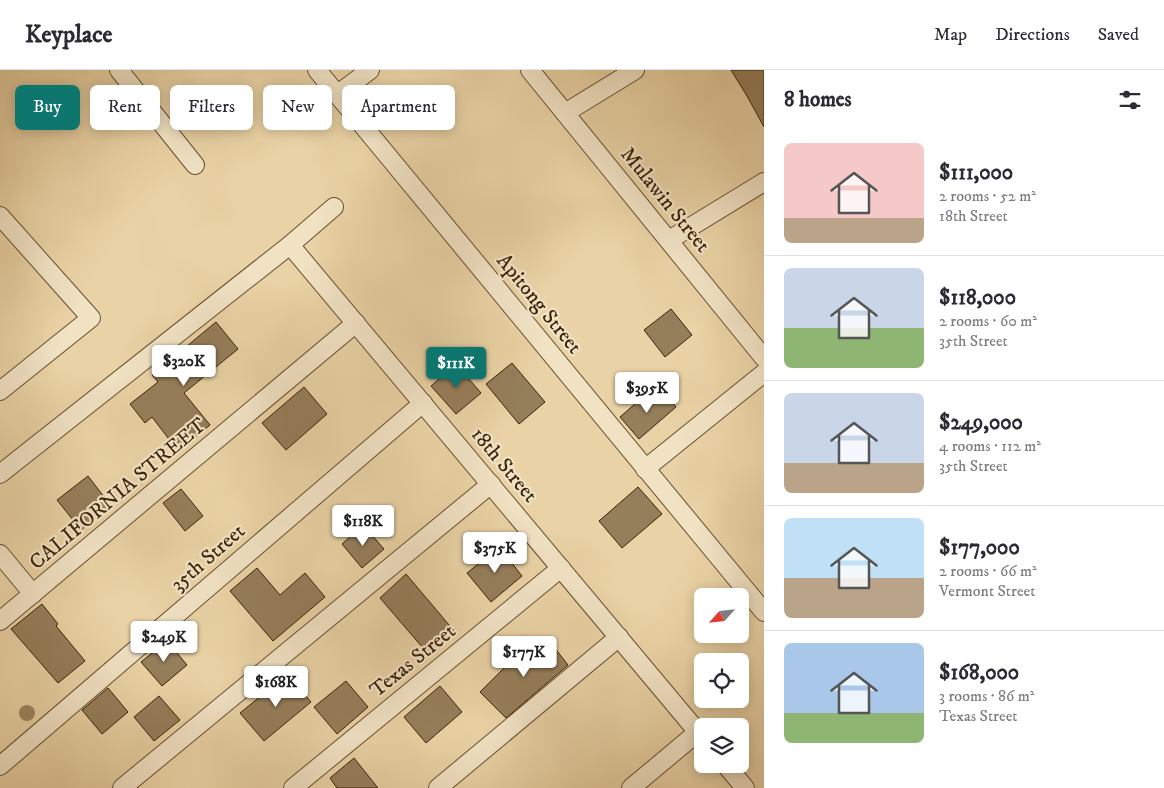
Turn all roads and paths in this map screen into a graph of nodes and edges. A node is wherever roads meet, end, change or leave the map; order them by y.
1 (119, 70) edge
2 (317, 70) edge
3 (370, 70) edge
4 (530, 70) edge
5 (635, 70) edge
6 (338, 94) junction
7 (565, 113) junction
8 (195, 165) dead end
9 (764, 182) edge
10 (334, 207) dead end
11 (0, 216) edge
12 (669, 240) junction
13 (290, 244) junction
14 (356, 323) junction
15 (764, 358) edge
16 (764, 373) edge
17 (2, 384) edge
18 (423, 403) junction
19 (645, 469) junction
20 (0, 474) edge
21 (490, 484) junction
22 (0, 554) edge
23 (561, 568) junction
24 (33, 594) junction
25 (764, 612) edge
26 (0, 621) edge
27 (619, 637) junction
28 (694, 728) edge
29 (694, 740) edge
30 (0, 766) edge
31 (732, 773) edge
32 (122, 788) edge
33 (293, 788) edge
34 (438, 788) edge
35 (631, 788) edge
36 (745, 788) edge

1 - 8 street
2 - 6 street, Apitong Street
3 - 6 street
4 - 7 street, Mulawin Street
5 - 7 street
6 - 19 street, Apitong Street
7 - 12 street, Mulawin Street
9 - 12 street
10 - 13 street
11 - 17 street
12 - 15 street, Mulawin Street
13 - 14 street, 18th Street
13 - 20 street
14 - 18 street, 18th Street
14 - 24 street, CALIFORNIA STREET
16 - 19 street
18 - 21 street, 18th Street
18 - 30 street, 35th Street
19 - 25 street, Apitong Street
21 - 23 street, 18th Street
21 - 32 street
22 - 24 street
23 - 27 street, 18th Street
23 - 33 street, Texas Street
24 - 26 street, CALIFORNIA STREET
27 - 28 street, 18th Street
27 - 34 street
29 - 35 street
31 - 36 street

